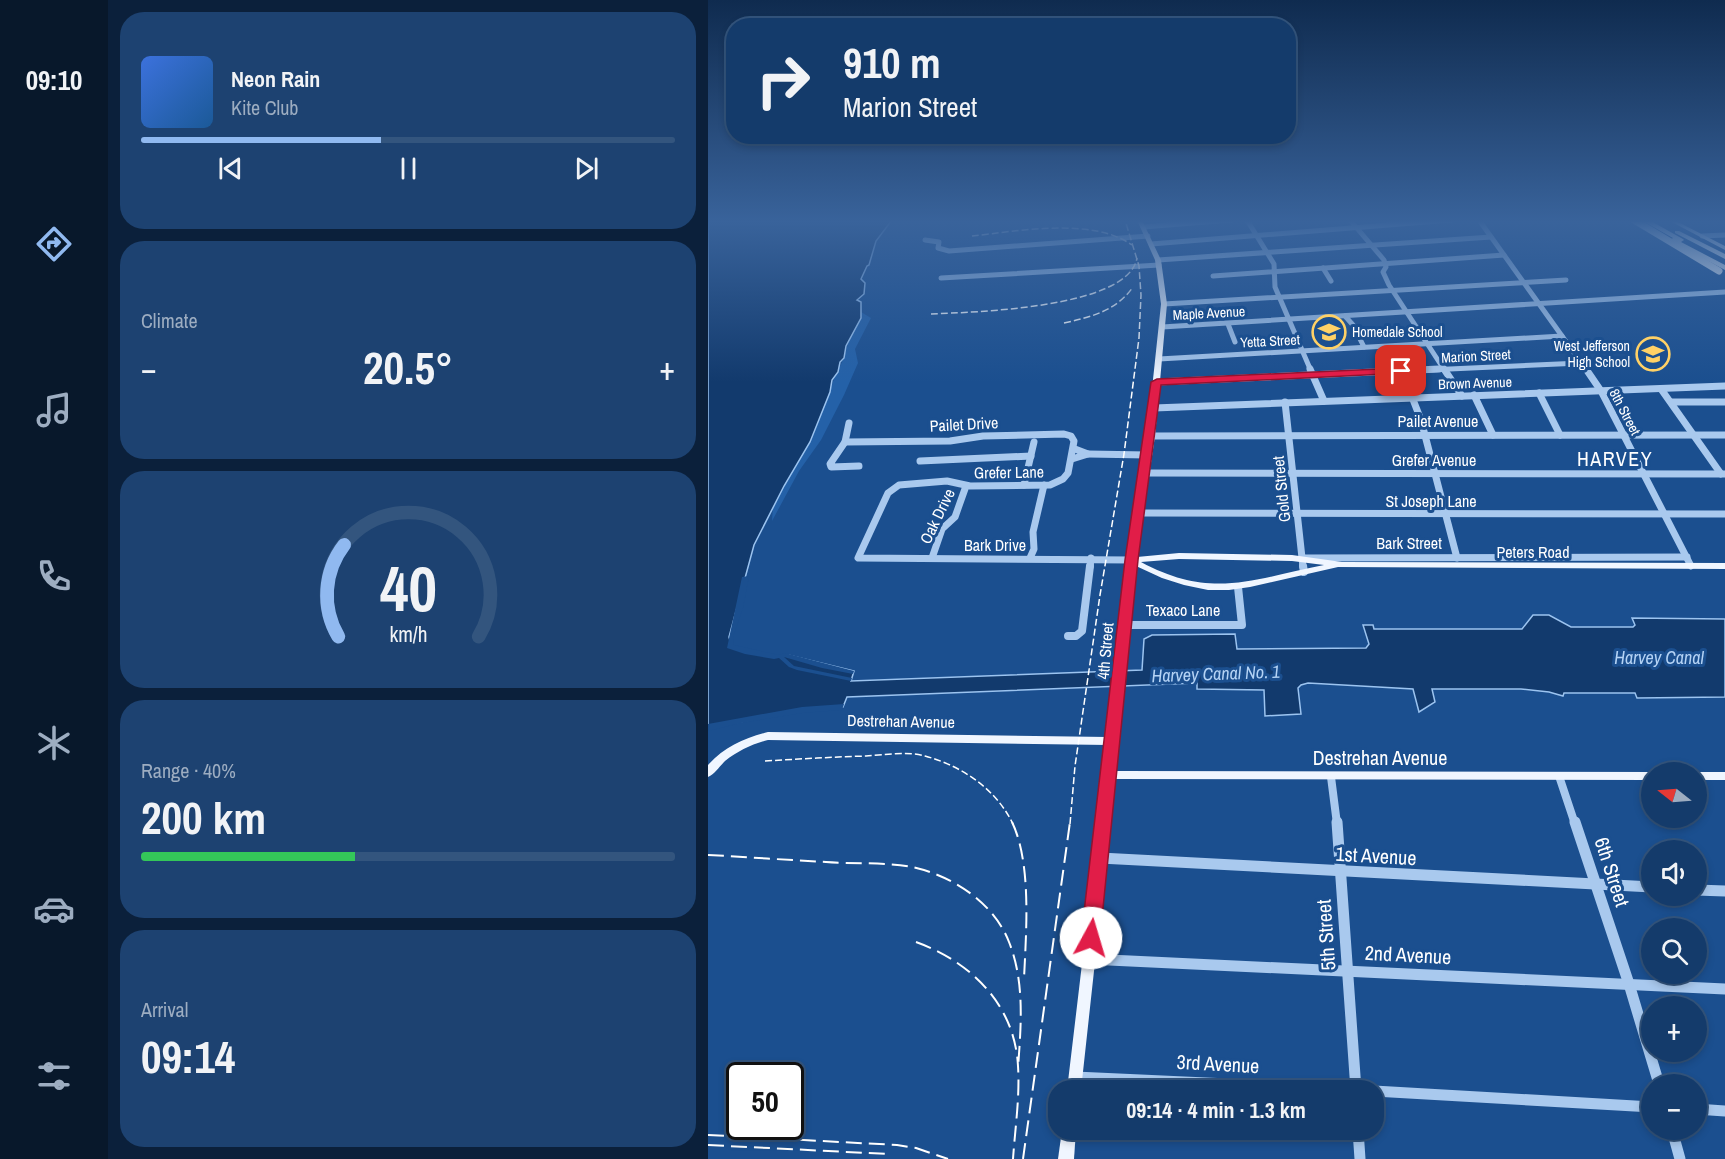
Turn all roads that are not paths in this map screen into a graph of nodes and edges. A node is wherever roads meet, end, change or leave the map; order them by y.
1 (998, 274) edge
2 (1160, 274) edge
3 (1237, 274) edge
4 (1276, 274) edge
5 (1327, 274) edge
6 (1384, 274) edge
7 (1518, 274) edge
8 (1213, 276) dead end
9 (941, 278) dead end
10 (1566, 280) dead end
11 (1331, 281) dead end
12 (1524, 283) junction
13 (1392, 290) junction
14 (1725, 292) edge
15 (1279, 297) junction
16 (1164, 304) junction
17 (1539, 304) junction
18 (1407, 312) junction
19 (1345, 315) junction
20 (1289, 319) junction
21 (1228, 324) junction
22 (1162, 327) junction
23 (1562, 336) junction
24 (1235, 342) dead end
25 (1429, 343) junction
26 (1364, 347) junction
27 (1303, 351) junction
28 (1159, 359) junction
29 (1581, 363) junction
30 (1445, 369) junction
31 (1314, 375) junction
32 (1157, 382) junction
33 (1725, 386) edge
34 (1711, 387) junction
35 (1661, 389) junction
36 (1601, 391) junction
37 (1539, 393) junction
38 (1474, 395) junction
39 (1462, 396) junction
40 (1412, 397) junction
41 (1324, 400) junction
42 (1285, 402) junction
43 (1671, 402) junction
44 (1724, 402) edge
45 (1154, 408) junction
46 (849, 423) dead end
47 (1624, 434) junction
48 (1289, 435) junction
49 (1425, 435) junction
50 (1493, 435) junction
51 (1560, 435) junction
52 (1694, 435) junction
53 (1725, 435) edge
54 (1151, 436) junction
55 (845, 442) junction
56 (1034, 442) dead end
57 (1075, 449) junction
58 (1088, 454) junction
59 (1147, 454) junction
60 (1031, 456) junction
61 (1072, 459) junction
62 (920, 461) dead end
63 (859, 466) dead end
64 (1143, 473) junction
65 (1293, 474) junction
66 (1435, 474) junction
67 (1644, 474) junction
68 (1723, 474) edge
69 (1024, 485) junction
70 (1044, 485) junction
71 (966, 486) junction
72 (1138, 513) junction
73 (1297, 514) junction
74 (1725, 514) edge
75 (1446, 515) junction
76 (1665, 515) junction
77 (858, 558) joint
78 (932, 558) junction
79 (1030, 558) junction
80 (1091, 558) junction
81 (1302, 558) junction
82 (1457, 558) junction
83 (1132, 560) junction
84 (1689, 562) junction
85 (1342, 565) junction
86 (1725, 566) edge
87 (1304, 572) junction
88 (1238, 587) junction
89 (1125, 625) junction
90 (1068, 636) dead end
91 (1113, 741) junction
92 (708, 773) edge
93 (1109, 775) junction
94 (1559, 776) junction
95 (1641, 776) edge
96 (1707, 776) edge
97 (1725, 776) edge
98 (1331, 777) junction
99 (1100, 858) junction
100 (1341, 872) junction
101 (1596, 885) junction
102 (1641, 887) edge
103 (1707, 890) edge
104 (1725, 891) edge
105 (1088, 958) junction
106 (1349, 970) junction
107 (1629, 984) junction
108 (1725, 988) edge
109 (1656, 1074) edge
110 (1075, 1077) junction
111 (1075, 1080) edge
112 (1140, 1080) edge
113 (1356, 1080) edge
114 (1384, 1092) edge
115 (1641, 1106) edge
116 (1707, 1110) edge
117 (1725, 1111) edge
118 (1068, 1140) edge
119 (1359, 1140) edge
120 (1675, 1140) edge
121 (1066, 1159) edge
122 (1360, 1159) edge
123 (1680, 1159) edge

1 - 9 street
2 - 16 main road, 4th Street
3 - 8 street
4 - 15 street
5 - 11 street
6 - 13 street
7 - 12 street, 8th Street
10 - 12 street
12 - 13 street
12 - 17 street, 8th Street
13 - 15 street
13 - 18 street
14 - 17 street, Maple Avenue
15 - 16 street
15 - 20 street
16 - 22 main road, 4th Street
17 - 18 street, Maple Avenue
17 - 23 street, 8th Street
18 - 19 street, Maple Avenue
18 - 25 street
19 - 20 street, Maple Avenue
19 - 26 street
20 - 21 street, Maple Avenue
20 - 27 street
21 - 22 street, Maple Avenue
21 - 24 street
22 - 28 main road, 4th Street
23 - 25 street, Yetta Street
23 - 29 street, 8th Street
25 - 26 street, Yetta Street
25 - 30 street
26 - 27 street, Yetta Street
27 - 28 street, Yetta Street
27 - 31 street
28 - 32 main road, 4th Street
29 - 30 street, Marion Street
29 - 36 street, 8th Street
30 - 31 street, Marion Street
30 - 39 street
31 - 32 street, Marion Street
31 - 41 street
32 - 45 main road, 4th Street
33 - 34 street, Brown Avenue
34 - 35 street, Brown Avenue
34 - 44 street
35 - 36 street, Brown Avenue
35 - 43 street
36 - 37 street, Brown Avenue
36 - 47 street, 8th Street
37 - 38 street, Brown Avenue
37 - 51 street
38 - 39 street, Brown Avenue
38 - 50 street
39 - 40 street, Brown Avenue
40 - 41 street, Brown Avenue
40 - 49 street
41 - 42 street, Brown Avenue
42 - 45 street, Brown Avenue
42 - 48 street, Gold Street
43 - 44 street
43 - 52 street
45 - 54 main road, 4th Street
46 - 55 street
47 - 51 street, Pailet Avenue
47 - 52 street, Pailet Avenue
47 - 67 street, 8th Street
48 - 49 street, Pailet Avenue
48 - 54 street, Pailet Avenue
48 - 65 street, Gold Street
49 - 50 street, Pailet Avenue
49 - 66 street
50 - 51 street, Pailet Avenue
52 - 53 street, Pailet Avenue
52 - 68 street
54 - 59 main road, 4th Street
55 - 57 street, Pailet Drive
55 - 63 street
56 - 60 street
57 - 58 street
57 - 61 street, Grefer Lane
58 - 59 street
58 - 61 street
59 - 64 main road, 4th Street
60 - 62 street
60 - 69 street
61 - 70 street, Grefer Lane
64 - 65 street, Grefer Avenue
64 - 72 main road, 4th Street
65 - 66 street, Grefer Avenue
65 - 73 street, Gold Street
66 - 67 street, Grefer Avenue
66 - 75 street
67 - 68 street, Grefer Avenue
67 - 76 street, 8th Street
69 - 70 street, Grefer Lane
69 - 71 street, Grefer Lane
70 - 79 street
71 - 77 street, Grefer Lane
71 - 78 street, Oak Drive
72 - 73 street, St Joseph Lane
72 - 83 main road, 4th Street
73 - 75 street, St Joseph Lane
73 - 81 street, Gold Street
74 - 76 street, St Joseph Lane
75 - 76 street, St Joseph Lane
75 - 82 street
76 - 84 street, 8th Street
77 - 78 street, Bark Drive
78 - 79 street, Bark Drive
79 - 80 street, Bark Drive
80 - 83 street, Bark Drive
80 - 90 street
81 - 82 street, Bark Street
81 - 83 main road, Bark Street
81 - 85 main road, Peters Road
81 - 87 street, Gold Street
82 - 84 street, Bark Street
83 - 88 main road, Peters Road
83 - 89 main road, 4th Street
84 - 85 main road, Peters Road
84 - 86 main road, Peters Road
85 - 87 main road, Peters Road
87 - 88 main road, Peters Road
88 - 89 street, Texaco Lane
89 - 91 main road, 4th Street
91 - 92 main road, Destrehan Avenue
91 - 93 main road, 4th Street
93 - 98 main road, Destrehan Avenue
93 - 99 main road, 4th Street
94 - 95 main road, Destrehan Avenue
94 - 98 main road, Destrehan Avenue
94 - 101 street, 6th Street
96 - 97 main road
98 - 100 street, 5th Street
99 - 100 street, 1st Avenue
99 - 105 main road, 4th Street
100 - 101 street, 1st Avenue
100 - 106 street, 5th Street
101 - 102 street, 1st Avenue
101 - 107 street, 6th Street
103 - 104 street
105 - 106 street, 2nd Avenue
105 - 110 main road, 4th Street
106 - 107 street, 2nd Avenue
106 - 113 street, 5th Street
107 - 108 street, 2nd Avenue
107 - 109 street, 6th Street
110 - 111 main road, 4th Street
110 - 112 street, 3rd Avenue
114 - 115 street
116 - 117 street
118 - 121 main road
119 - 122 street
120 - 123 street

